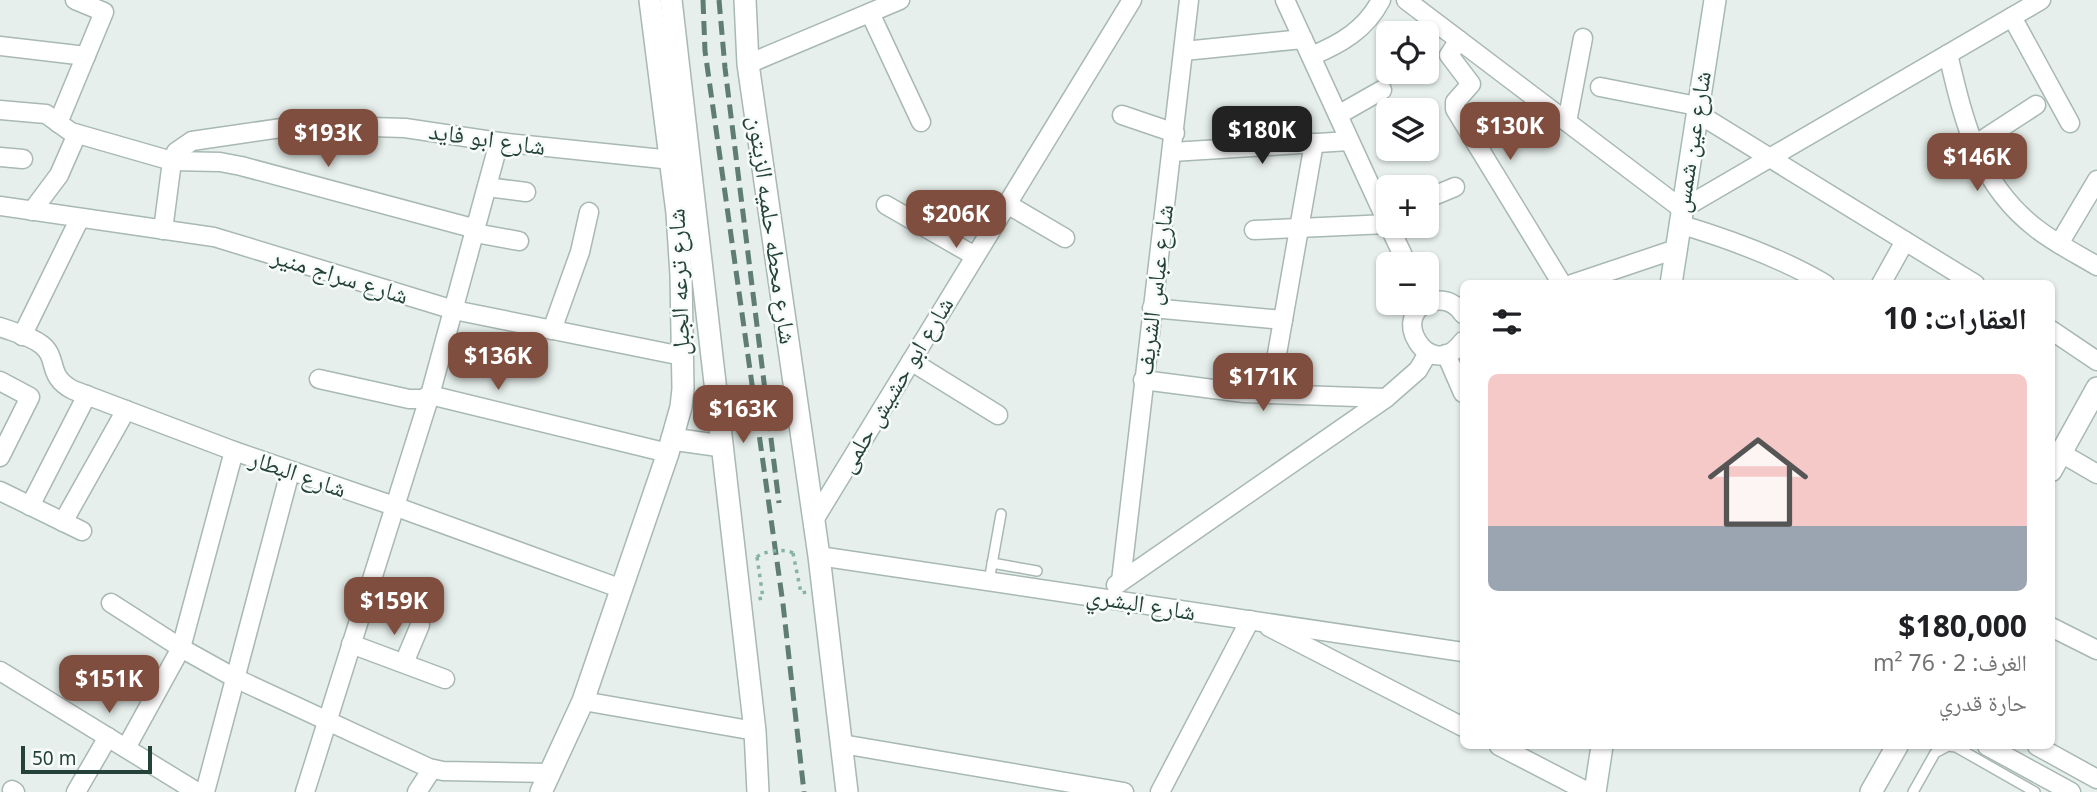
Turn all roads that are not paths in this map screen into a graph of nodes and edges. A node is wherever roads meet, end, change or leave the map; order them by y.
1 (75, 0) edge
2 (650, 0) edge
3 (671, 0) edge
4 (680, 0) edge
5 (745, 0) edge
6 (1132, 0) edge
7 (1189, 0) edge
8 (1285, 0) edge
9 (1381, 0) edge
10 (1406, 0) edge
11 (1715, 0) edge
12 (2041, 0) edge
13 (897, 1) edge
14 (870, 13) junction
15 (2012, 17) junction
16 (1583, 38) dead end
17 (1303, 39) junction
18 (1458, 40) junction
19 (0, 46) edge
20 (1184, 51) junction
21 (1948, 54) junction
22 (86, 56) junction
23 (1311, 56) junction
24 (748, 64) junction
25 (1600, 87) dead end
26 (1382, 90) dead end
27 (682, 102) junction
28 (2036, 105) dead end
29 (1697, 109) junction
30 (0, 110) edge
31 (1122, 116) dead end
32 (1338, 116) junction
33 (921, 122) dead end
34 (1567, 122) junction
35 (58, 123) junction
36 (2070, 123) dead end
37 (1175, 133) junction
38 (77, 134) junction
39 (1349, 141) junction
40 (499, 142) junction
41 (1314, 143) junction
42 (1973, 146) junction
43 (1172, 152) junction
44 (0, 157) edge
45 (1770, 158) junction
46 (23, 159) dead end
47 (172, 160) junction
48 (671, 160) junction
49 (2097, 180) edge
50 (487, 187) junction
51 (1455, 187) dead end
52 (526, 192) dead end
53 (1439, 194) edge
54 (1376, 199) edge
55 (1007, 204) junction
56 (886, 205) dead end
57 (0, 206) edge
58 (33, 211) junction
59 (589, 212) dead end
60 (1681, 216) junction
61 (80, 218) junction
62 (1376, 223) edge
63 (1299, 228) junction
64 (163, 230) junction
65 (1254, 230) dead end
66 (475, 231) junction
67 (1065, 238) dead end
68 (519, 241) dead end
69 (1905, 241) junction
70 (2059, 244) junction
71 (1676, 249) junction
72 (975, 256) junction
73 (2097, 266) edge
74 (1560, 280) edge
75 (1584, 280) edge
76 (1672, 280) edge
77 (1817, 280) edge
78 (1883, 280) edge
79 (1968, 280) edge
80 (1439, 301) edge
81 (1153, 308) junction
82 (454, 310) junction
83 (1460, 312) edge
84 (1416, 315) edge
85 (1283, 320) junction
86 (0, 327) edge
87 (552, 330) junction
88 (2055, 333) edge
89 (22, 336) junction
90 (1460, 344) edge
91 (1437, 354) junction
92 (682, 356) junction
93 (2097, 360) edge
94 (911, 361) junction
95 (319, 379) dead end
96 (1143, 380) junction
97 (0, 381) edge
98 (1460, 388) edge
99 (2097, 388) edge
100 (1270, 394) junction
101 (87, 395) junction
102 (430, 395) junction
103 (1386, 398) junction
104 (126, 410) junction
105 (998, 415) dead end
106 (6, 432) edge
107 (670, 446) junction
108 (722, 446) junction
109 (234, 452) junction
110 (0, 457) edge
111 (2056, 462) edge
112 (290, 472) junction
113 (2097, 474) edge
114 (0, 491) edge
115 (30, 506) junction
116 (394, 506) junction
117 (1001, 514) dead end
118 (814, 520) junction
119 (64, 522) junction
120 (82, 531) dead end
121 (819, 556) junction
122 (992, 563) junction
123 (1037, 571) dead end
124 (989, 581) junction
125 (1121, 581) junction
126 (622, 589) junction
127 (1099, 597) junction
128 (111, 604) dead end
129 (1253, 621) junction
130 (420, 625) dead end
131 (2055, 629) edge
132 (351, 644) junction
133 (181, 648) junction
134 (2097, 650) edge
135 (1460, 652) edge
136 (404, 663) junction
137 (0, 671) edge
138 (235, 678) junction
139 (445, 679) dead end
140 (583, 701) junction
141 (327, 719) junction
142 (1460, 725) edge
143 (755, 731) junction
144 (108, 737) junction
145 (842, 744) junction
146 (125, 748) junction
147 (1505, 749) edge
148 (1602, 749) edge
149 (1895, 749) edge
150 (1942, 749) edge
151 (1960, 749) edge
152 (1992, 749) edge
153 (2042, 749) edge
154 (432, 769) junction
155 (2097, 779) edge
156 (545, 782) edge
157 (76, 792) edge
158 (197, 792) edge
159 (205, 792) edge
160 (305, 792) edge
161 (417, 792) edge
162 (758, 792) edge
163 (847, 792) edge
164 (1124, 792) edge
165 (1160, 792) edge
166 (1588, 792) edge
167 (1595, 792) edge
168 (1871, 792) edge
169 (1913, 792) edge
170 (2035, 792) edge
171 (2071, 792) edge

1 - 22 street
2 - 48 street, شارع ترعه الجبل
3 - 27 street
4 - 27 street
5 - 24 street, شارع محطه حلميه الزيتون
6 - 55 street, شارع ابو حشيش حلمى
7 - 20 street, شارع عباس الشريف
8 - 17 street
9 - 23 street
10 - 18 street
11 - 29 street, شارع عين شمس
12 - 15 street
13 - 14 street
14 - 24 street
14 - 33 street
15 - 21 street
15 - 36 street
16 - 34 street
17 - 20 street
17 - 23 street
18 - 34 street
18 - 74 street
19 - 22 street
20 - 37 street, شارع عباس الشريف
21 - 42 street
21 - 45 street
22 - 35 street
23 - 32 street
24 - 118 street, شارع محطه حلميه الزيتون
25 - 29 street
26 - 32 street
27 - 108 street
28 - 42 street
29 - 45 street
29 - 60 street, شارع عين شمس
30 - 35 street
31 - 37 street
32 - 39 street
34 - 60 street
35 - 38 street
37 - 43 street, شارع عباس الشريف
38 - 47 street
38 - 58 street
39 - 41 street
39 - 54 street
40 - 47 street, شارع ابو فايد
40 - 48 street, شارع ابو فايد
40 - 50 street
41 - 43 street
41 - 63 street
42 - 70 street
43 - 81 street, شارع عباس الشريف
44 - 46 street
45 - 60 street
45 - 69 street
47 - 64 street
47 - 66 street
48 - 92 street, شارع ترعه الجبل
49 - 70 street
50 - 52 street
50 - 66 street
51 - 53 street
55 - 67 street
55 - 72 street, شارع ابو حشيش حلمى
56 - 72 street
57 - 58 street, شارع سراج منير
58 - 61 street, شارع سراج منير
59 - 87 street
60 - 71 street, شارع عين شمس
60 - 77 street
61 - 64 street, شارع سراج منير
61 - 89 street
62 - 63 street
63 - 65 street
63 - 85 street
64 - 82 street, شارع سراج منير
66 - 68 street
66 - 82 street
69 - 78 street
69 - 79 street
70 - 73 street
71 - 75 street
71 - 76 street, شارع عين شمس
72 - 94 street, شارع ابو حشيش حلمى
80 - 83 street
81 - 85 street
81 - 96 street, شارع عباس الشريف
82 - 87 street, شارع سراج منير
82 - 102 street
84 - 91 street
85 - 100 street
86 - 89 street, شارع البطار
87 - 92 street, شارع سراج منير
88 - 93 street
89 - 101 street, شارع البطار
90 - 91 street
91 - 98 street
91 - 103 street
92 - 107 street, شارع ترعه الجبل
94 - 105 street
94 - 118 street, شارع ابو حشيش حلمى
95 - 102 street
96 - 100 street
96 - 125 street, شارع عباس الشريف
97 - 106 street
99 - 111 street
100 - 103 street
101 - 104 street, شارع البطار
101 - 115 street
102 - 107 street
102 - 116 street
103 - 125 street
104 - 109 street, شارع البطار
104 - 119 street
106 - 110 street
107 - 108 street
107 - 126 street, شارع ترعه الجبل
108 - 143 street
109 - 112 street, شارع البطار
109 - 133 street
111 - 113 street
112 - 116 street, شارع البطار
112 - 138 street
114 - 115 street
115 - 119 street
116 - 126 street, شارع البطار
116 - 132 street
117 - 122 lane
118 - 121 street, شارع محطه حلميه الزيتون
119 - 120 street
121 - 124 street, شارع البشري
121 - 145 street, شارع محطه حلميه الزيتون
122 - 123 lane
122 - 124 lane
124 - 127 street, شارع البشري
125 - 127 street
126 - 140 street, شارع ترعه الجبل
127 - 129 street, شارع البشري
128 - 133 street
129 - 135 street, شارع البشري
129 - 142 street
129 - 165 street
130 - 136 street
131 - 134 street
132 - 136 street
132 - 141 street
133 - 138 street
133 - 146 street
136 - 139 street
137 - 144 street
138 - 141 street
138 - 159 street
140 - 143 street
140 - 156 street, شارع ترعه الجبل
141 - 154 street
141 - 160 street
143 - 162 street
144 - 146 street
144 - 157 street
145 - 163 street, شارع محطه حلميه الزيتون
145 - 164 street
146 - 158 street
147 - 166 street
148 - 167 street
149 - 168 street
150 - 169 lane
151 - 170 lane
152 - 171 street
153 - 155 street
154 - 156 street
154 - 161 street

